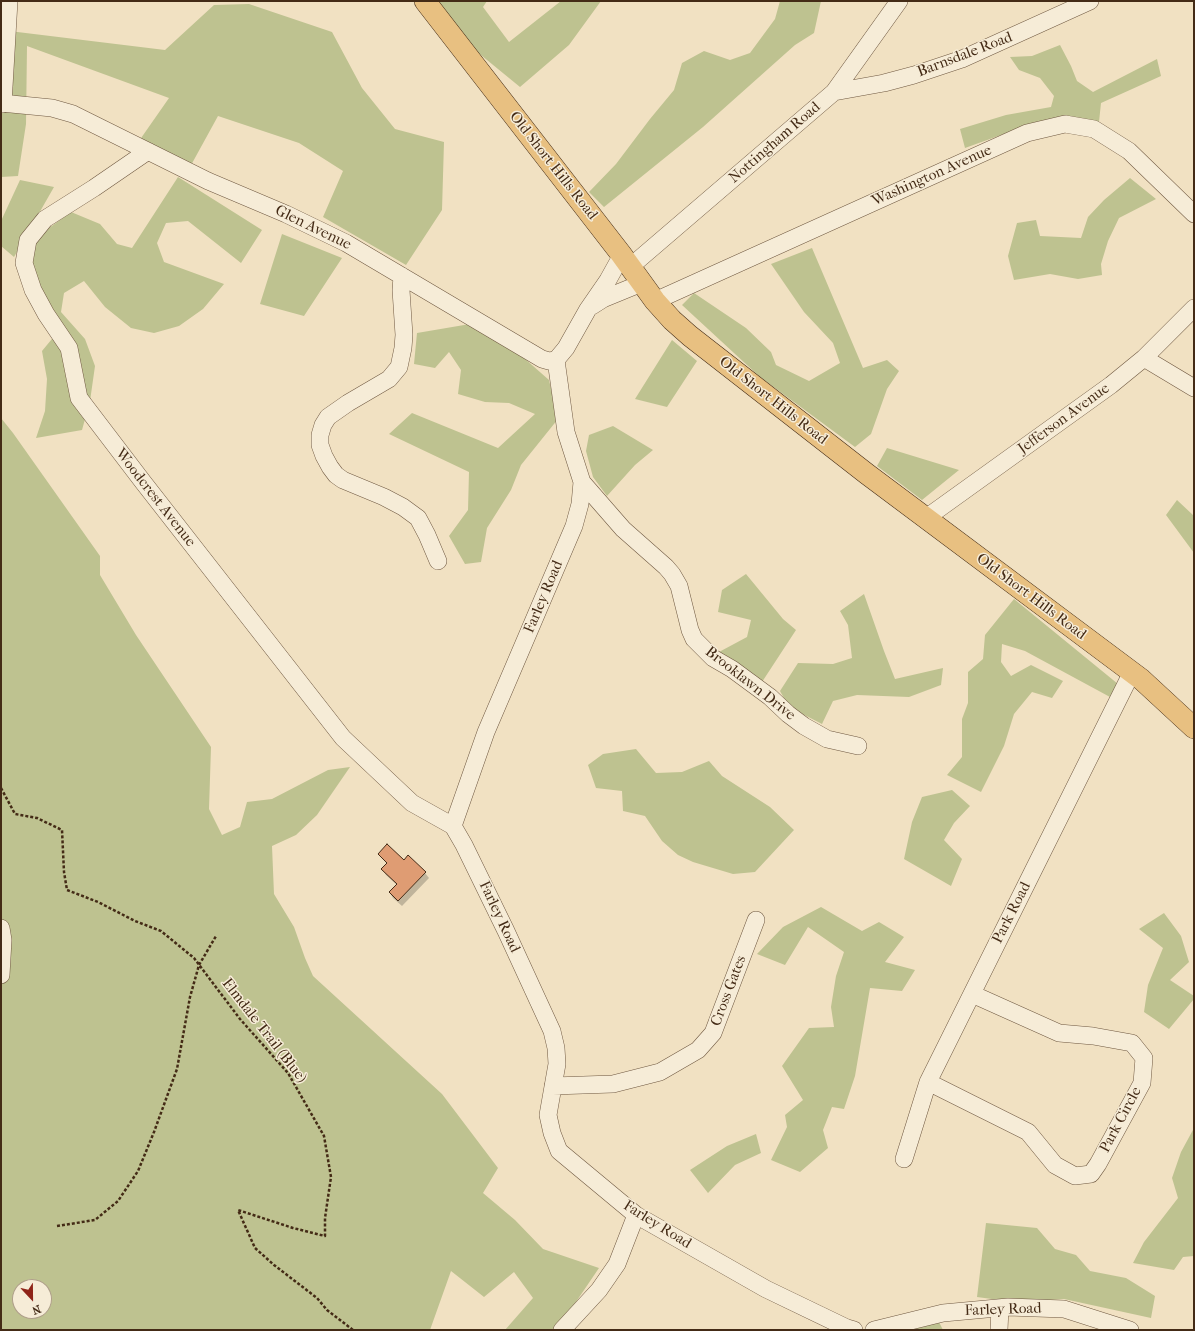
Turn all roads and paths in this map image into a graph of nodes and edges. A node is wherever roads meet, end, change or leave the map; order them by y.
1 (9, 1) edge
2 (425, 1) edge
3 (899, 1) edge
4 (1090, 1) edge
5 (834, 92) junction
6 (2, 104) edge
7 (148, 151) junction
8 (1194, 214) edge
9 (631, 268) junction
10 (402, 276) junction
11 (655, 301) junction
12 (1194, 308) edge
13 (588, 309) junction
14 (1144, 358) junction
15 (556, 360) junction
16 (1194, 388) edge
17 (582, 482) junction
18 (926, 518) junction
19 (438, 561) dead end
20 (1132, 672) junction
21 (1194, 728) edge
22 (858, 746) dead end
23 (1, 788) edge
24 (453, 826) junction
25 (756, 920) dead end
26 (1, 928) edge
27 (216, 936) dead end
28 (199, 965) junction
29 (1, 975) edge
30 (972, 994) junction
31 (928, 1082) junction
32 (553, 1086) junction
33 (904, 1159) dead end
34 (636, 1214) junction
35 (57, 1226) dead end
36 (1000, 1308) junction
37 (353, 1330) edge
38 (562, 1330) edge
39 (854, 1330) edge
40 (874, 1330) edge
41 (999, 1330) edge
42 (1130, 1330) edge

1 - 6 street
2 - 9 main road, Old Short Hills Road
3 - 5 street, Nottingham Road
4 - 5 street, Barnsdale Road
5 - 9 street, Nottingham Road
6 - 7 street, Glen Avenue
7 - 10 street, Glen Avenue
7 - 24 street, Woodcrest Avenue
8 - 11 street, Washington Avenue
9 - 11 main road, Old Short Hills Road
9 - 13 street
9 - 13 street
10 - 15 street, Glen Avenue
10 - 19 street
11 - 18 main road, Old Short Hills Road
12 - 14 street, Jefferson Avenue
13 - 15 street
14 - 16 street
14 - 18 street, Jefferson Avenue
15 - 17 street, Farley Road
17 - 22 street, Brooklawn Drive
17 - 24 street, Farley Road
18 - 20 main road, Old Short Hills Road
20 - 21 main road, Old Short Hills Road
20 - 30 street, Park Road
23 - 28 path, Elmdale Trail (Blue)
24 - 32 street, Farley Road
25 - 32 street, Cross Gates
26 - 29 street
27 - 28 path
28 - 35 path
28 - 37 path, Elmdale Trail (Blue)
30 - 31 street, Park Road
30 - 31 street, Park Circle
31 - 33 street, Park Road
32 - 34 street, Farley Road
34 - 38 street
34 - 39 street, Farley Road
36 - 40 street, Farley Road
36 - 41 street
36 - 42 street, Farley Road

